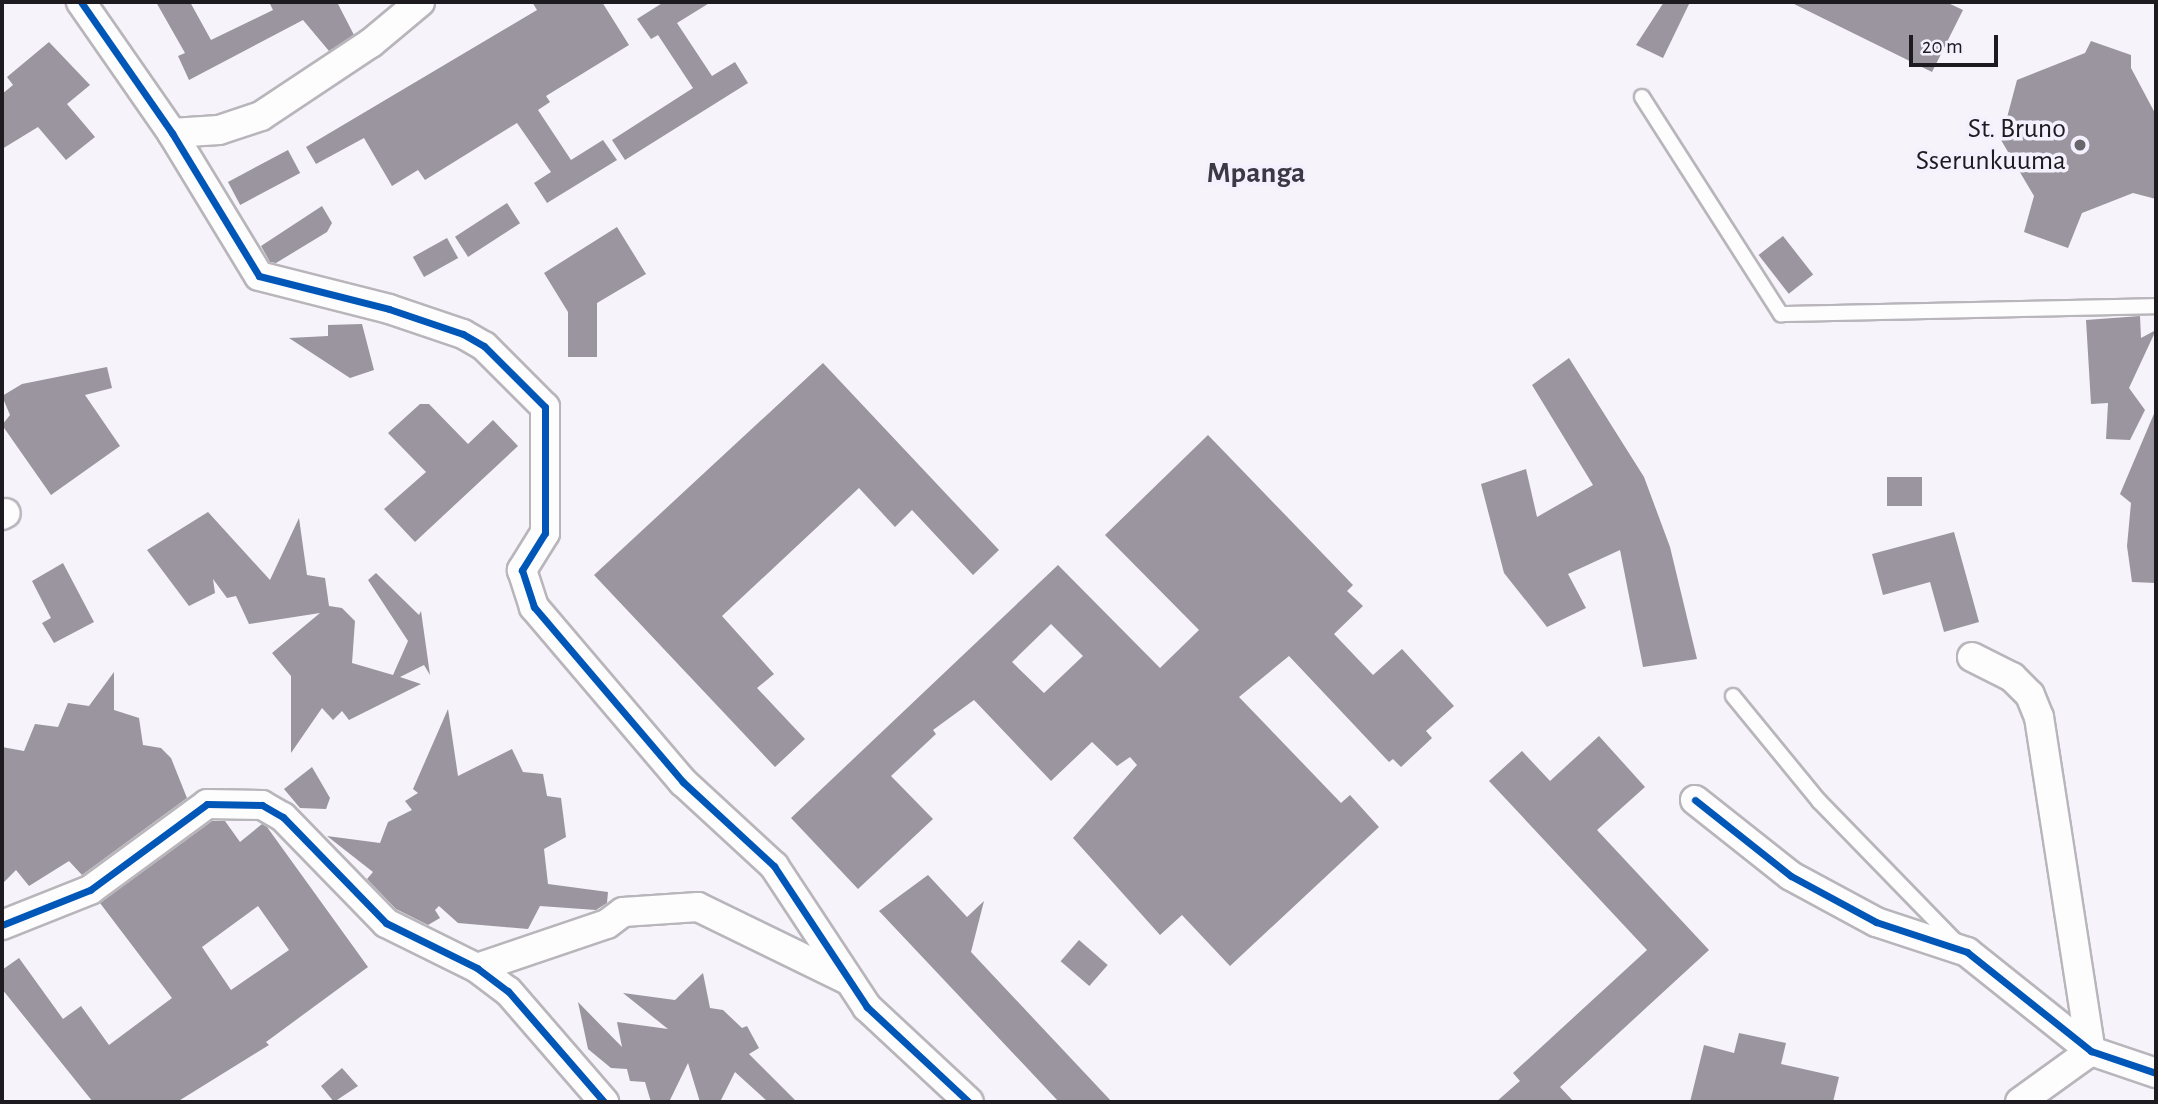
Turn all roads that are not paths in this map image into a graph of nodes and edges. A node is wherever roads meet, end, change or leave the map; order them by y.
1 (81, 2) edge
2 (420, 2) edge
3 (1642, 97) dead end
4 (172, 133) junction
5 (2156, 306) edge
6 (1972, 657) dead end
7 (1733, 696) dead end
8 (1695, 800) dead end
9 (2, 925) edge
10 (1967, 952) junction
11 (477, 968) junction
12 (848, 981) junction
13 (2091, 1051) junction
14 (2156, 1073) edge
15 (604, 1102) edge
16 (970, 1102) edge
17 (2020, 1102) edge

1 - 4 street
2 - 4 street
3 - 5 lane
4 - 12 street
6 - 13 street
7 - 10 lane
8 - 10 street
9 - 11 street
10 - 13 street
11 - 12 street
11 - 15 street
12 - 16 street
13 - 14 street
13 - 17 street

